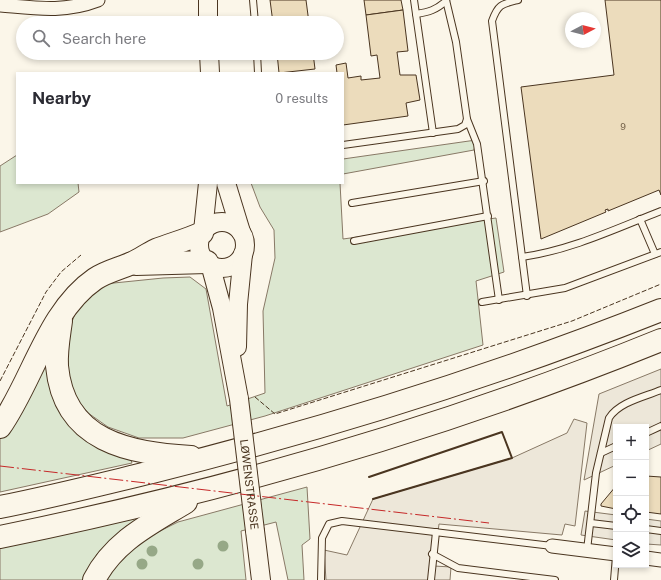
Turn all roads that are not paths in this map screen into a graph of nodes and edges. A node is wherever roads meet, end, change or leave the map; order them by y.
1 (98, 0) edge
2 (208, 0) edge
3 (253, 0) edge
4 (414, 0) edge
5 (446, 0) edge
6 (518, 0) edge
7 (0, 5) edge
8 (416, 14) junction
9 (208, 16) edge
10 (254, 16) edge
11 (209, 60) edge
12 (257, 60) edge
13 (210, 72) edge
14 (258, 72) edge
15 (467, 119) junction
16 (433, 133) junction
17 (344, 145) edge
18 (484, 181) junction
19 (208, 184) edge
20 (226, 184) edge
21 (352, 203) dead end
22 (661, 211) edge
23 (488, 216) junction
24 (640, 219) junction
25 (203, 232) junction
26 (241, 232) junction
27 (354, 241) dead end
28 (658, 253) edge
29 (243, 254) junction
30 (522, 257) junction
31 (132, 263) junction
32 (208, 263) junction
33 (527, 296) junction
34 (499, 300) junction
35 (482, 302) dead end
36 (661, 310) edge
37 (61, 317) junction
38 (661, 340) edge
39 (661, 390) edge
40 (238, 394) junction
41 (661, 426) edge
42 (0, 427) edge
43 (649, 432) edge
44 (613, 447) edge
45 (600, 453) junction
46 (210, 458) junction
47 (203, 490) junction
48 (0, 507) edge
49 (591, 523) junction
50 (613, 526) edge
51 (649, 529) edge
52 (661, 531) edge
53 (436, 532) junction
54 (0, 537) edge
55 (552, 546) joint
56 (587, 550) junction
57 (432, 554) junction
58 (613, 554) edge
59 (649, 558) edge
60 (661, 560) edge
61 (615, 568) edge
62 (94, 580) edge
63 (260, 580) edge
64 (321, 580) edge
65 (431, 580) edge
66 (555, 580) edge
67 (614, 580) edge

1 - 7 street
2 - 9 main road
3 - 10 lane
4 - 8 lane
5 - 8 lane
5 - 15 lane
6 - 30 lane
8 - 16 lane
11 - 13 main road
12 - 14 lane
15 - 16 lane
15 - 18 lane
16 - 17 lane
18 - 21 lane
18 - 23 lane
19 - 25 main road
20 - 26 main road
22 - 24 lane
23 - 27 lane
23 - 34 lane
24 - 28 lane
24 - 30 lane
25 - 26 main road
25 - 31 highway
25 - 32 main road
26 - 29 main road
28 - 33 lane
29 - 32 main road
29 - 40 main road, LØWENSTRASSE
30 - 33 lane
31 - 32 highway
31 - 37 highway
32 - 40 main road, LØWENSTRASSE
33 - 34 lane
34 - 35 lane
36 - 46 highway
37 - 42 highway
37 - 46 highway
38 - 47 highway
39 - 45 lane
40 - 63 main road, LØWENSTRASSE, bridge
41 - 43 lane
44 - 45 lane
45 - 49 lane
46 - 48 highway
47 - 54 highway
47 - 62 highway
49 - 50 lane
49 - 56 lane
51 - 52 lane
53 - 55 lane
53 - 57 lane
53 - 64 lane
55 - 56 street
56 - 58 street
57 - 65 lane
57 - 66 lane
59 - 60 street
61 - 67 lane

